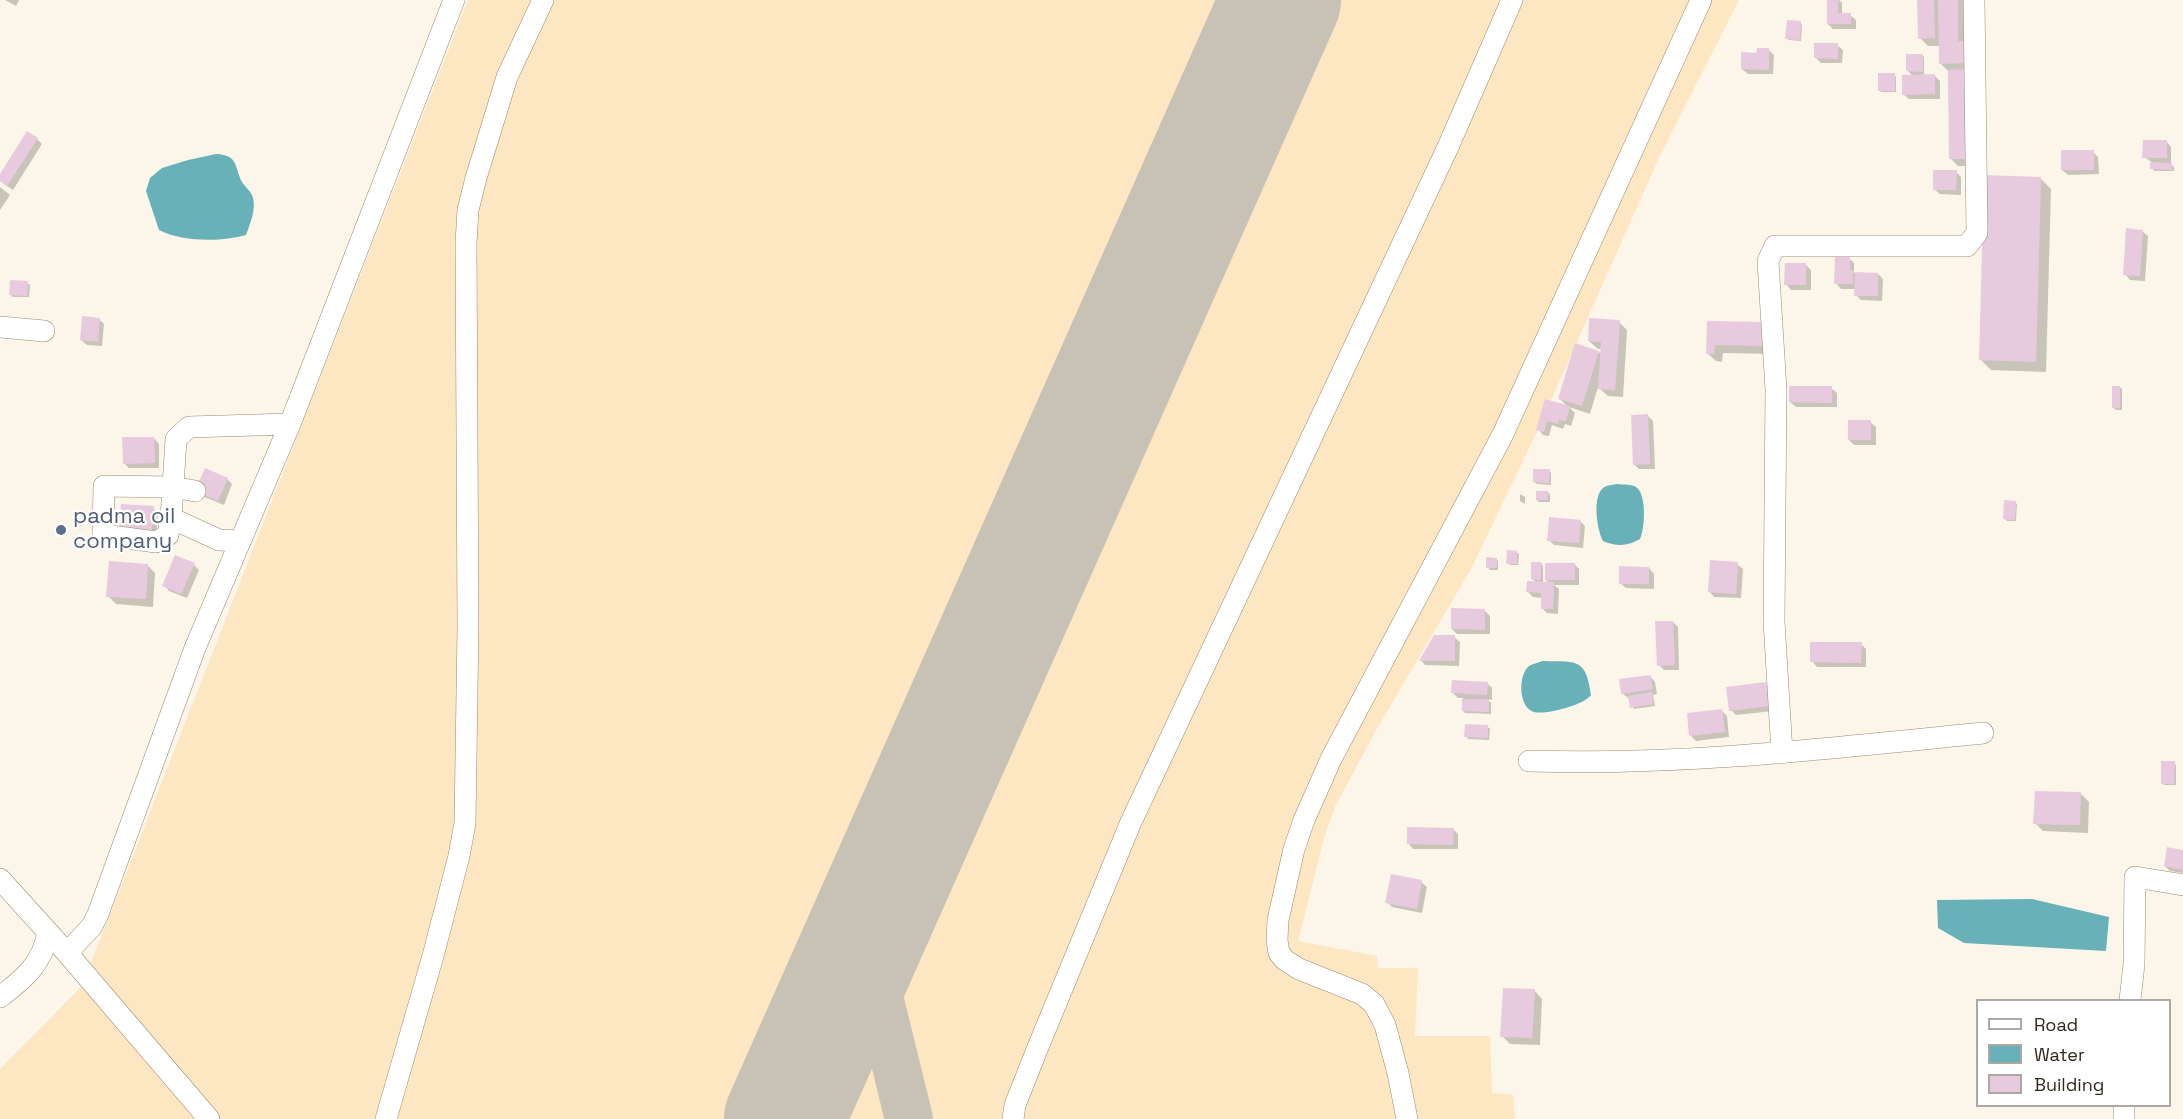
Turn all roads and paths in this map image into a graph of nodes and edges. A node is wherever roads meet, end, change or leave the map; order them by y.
1 (454, 0) edge
2 (543, 0) edge
3 (1512, 0) edge
4 (1701, 0) edge
5 (1974, 0) edge
6 (0, 327) edge
7 (44, 331) dead end
8 (290, 424) junction
9 (173, 487) junction
10 (195, 491) dead end
11 (171, 518) junction
12 (240, 541) junction
13 (1983, 733) dead end
14 (1782, 753) junction
15 (1528, 761) dead end
16 (0, 879) edge
17 (2183, 885) edge
18 (48, 932) junction
19 (67, 953) junction
20 (9, 990) edge
21 (2130, 999) edge
22 (208, 1119) edge
23 (386, 1119) edge
24 (1013, 1119) edge
25 (1407, 1119) edge

1 - 8 street
2 - 23 street
3 - 24 street
4 - 25 street
5 - 14 street
6 - 7 street
8 - 9 street
8 - 12 street
9 - 10 street
9 - 11 street
9 - 11 street
11 - 12 street
12 - 19 street
13 - 14 street
14 - 15 street
16 - 18 street
17 - 21 street
18 - 19 street
18 - 20 street
19 - 22 street

